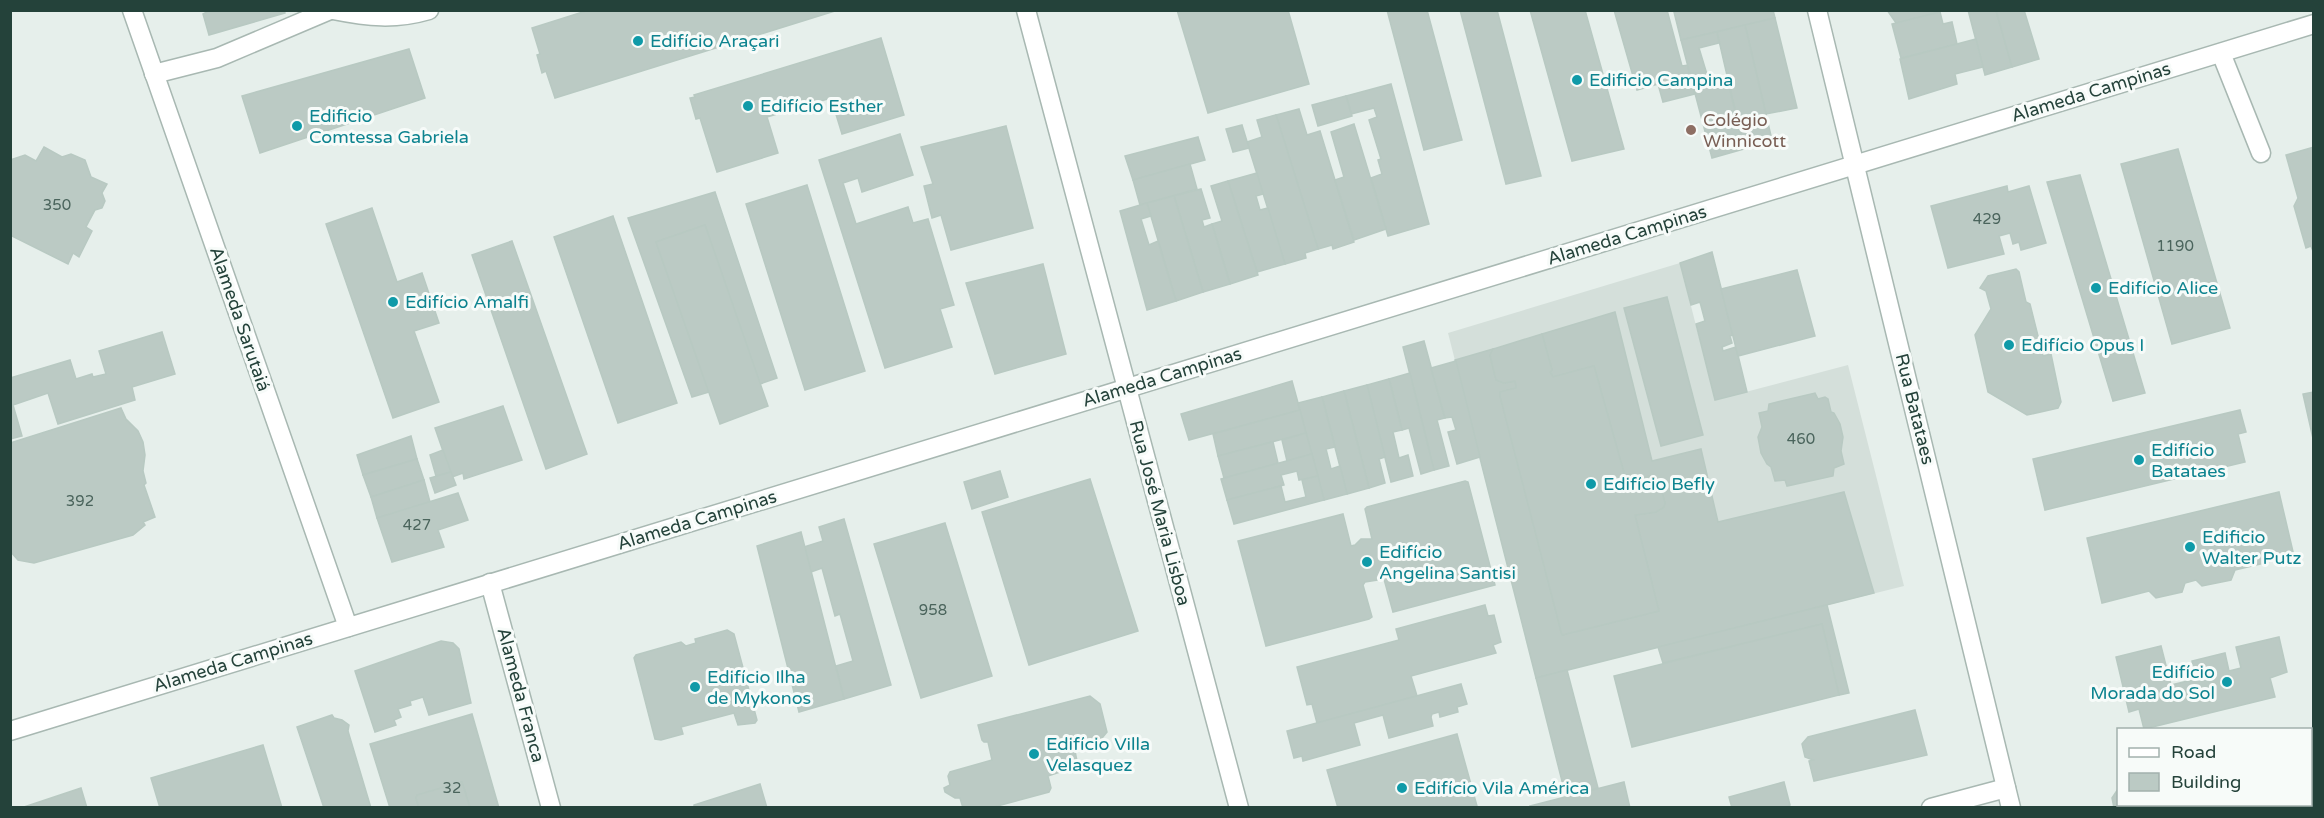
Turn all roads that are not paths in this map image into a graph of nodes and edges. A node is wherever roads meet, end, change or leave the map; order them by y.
1 (132, 10) edge
2 (332, 10) edge
3 (429, 10) edge
4 (1026, 10) edge
5 (1817, 10) edge
6 (2313, 24) edge
7 (2221, 52) junction
8 (154, 74) junction
9 (2261, 153) dead end
10 (1857, 164) junction
11 (1127, 388) junction
12 (490, 583) junction
13 (348, 627) junction
14 (10, 731) edge
15 (2007, 788) junction
16 (551, 807) edge
17 (1239, 807) edge
18 (1931, 807) edge
19 (2011, 807) edge

1 - 8 street, Alameda Sarutaiá
2 - 3 street
2 - 8 street
4 - 11 street, Rua José Maria Lisboa
5 - 10 street, Rua Batataes
6 - 7 street, Alameda Campinas
7 - 9 street
7 - 10 street, Alameda Campinas
8 - 13 street, Alameda Sarutaiá
10 - 11 street, Alameda Campinas
10 - 15 street, Rua Batataes
11 - 12 street, Alameda Campinas
11 - 17 street, Rua José Maria Lisboa
12 - 13 street, Alameda Campinas
12 - 16 street, Alameda Franca
13 - 14 street, Alameda Campinas
15 - 18 street
15 - 19 street, Rua Batataes

